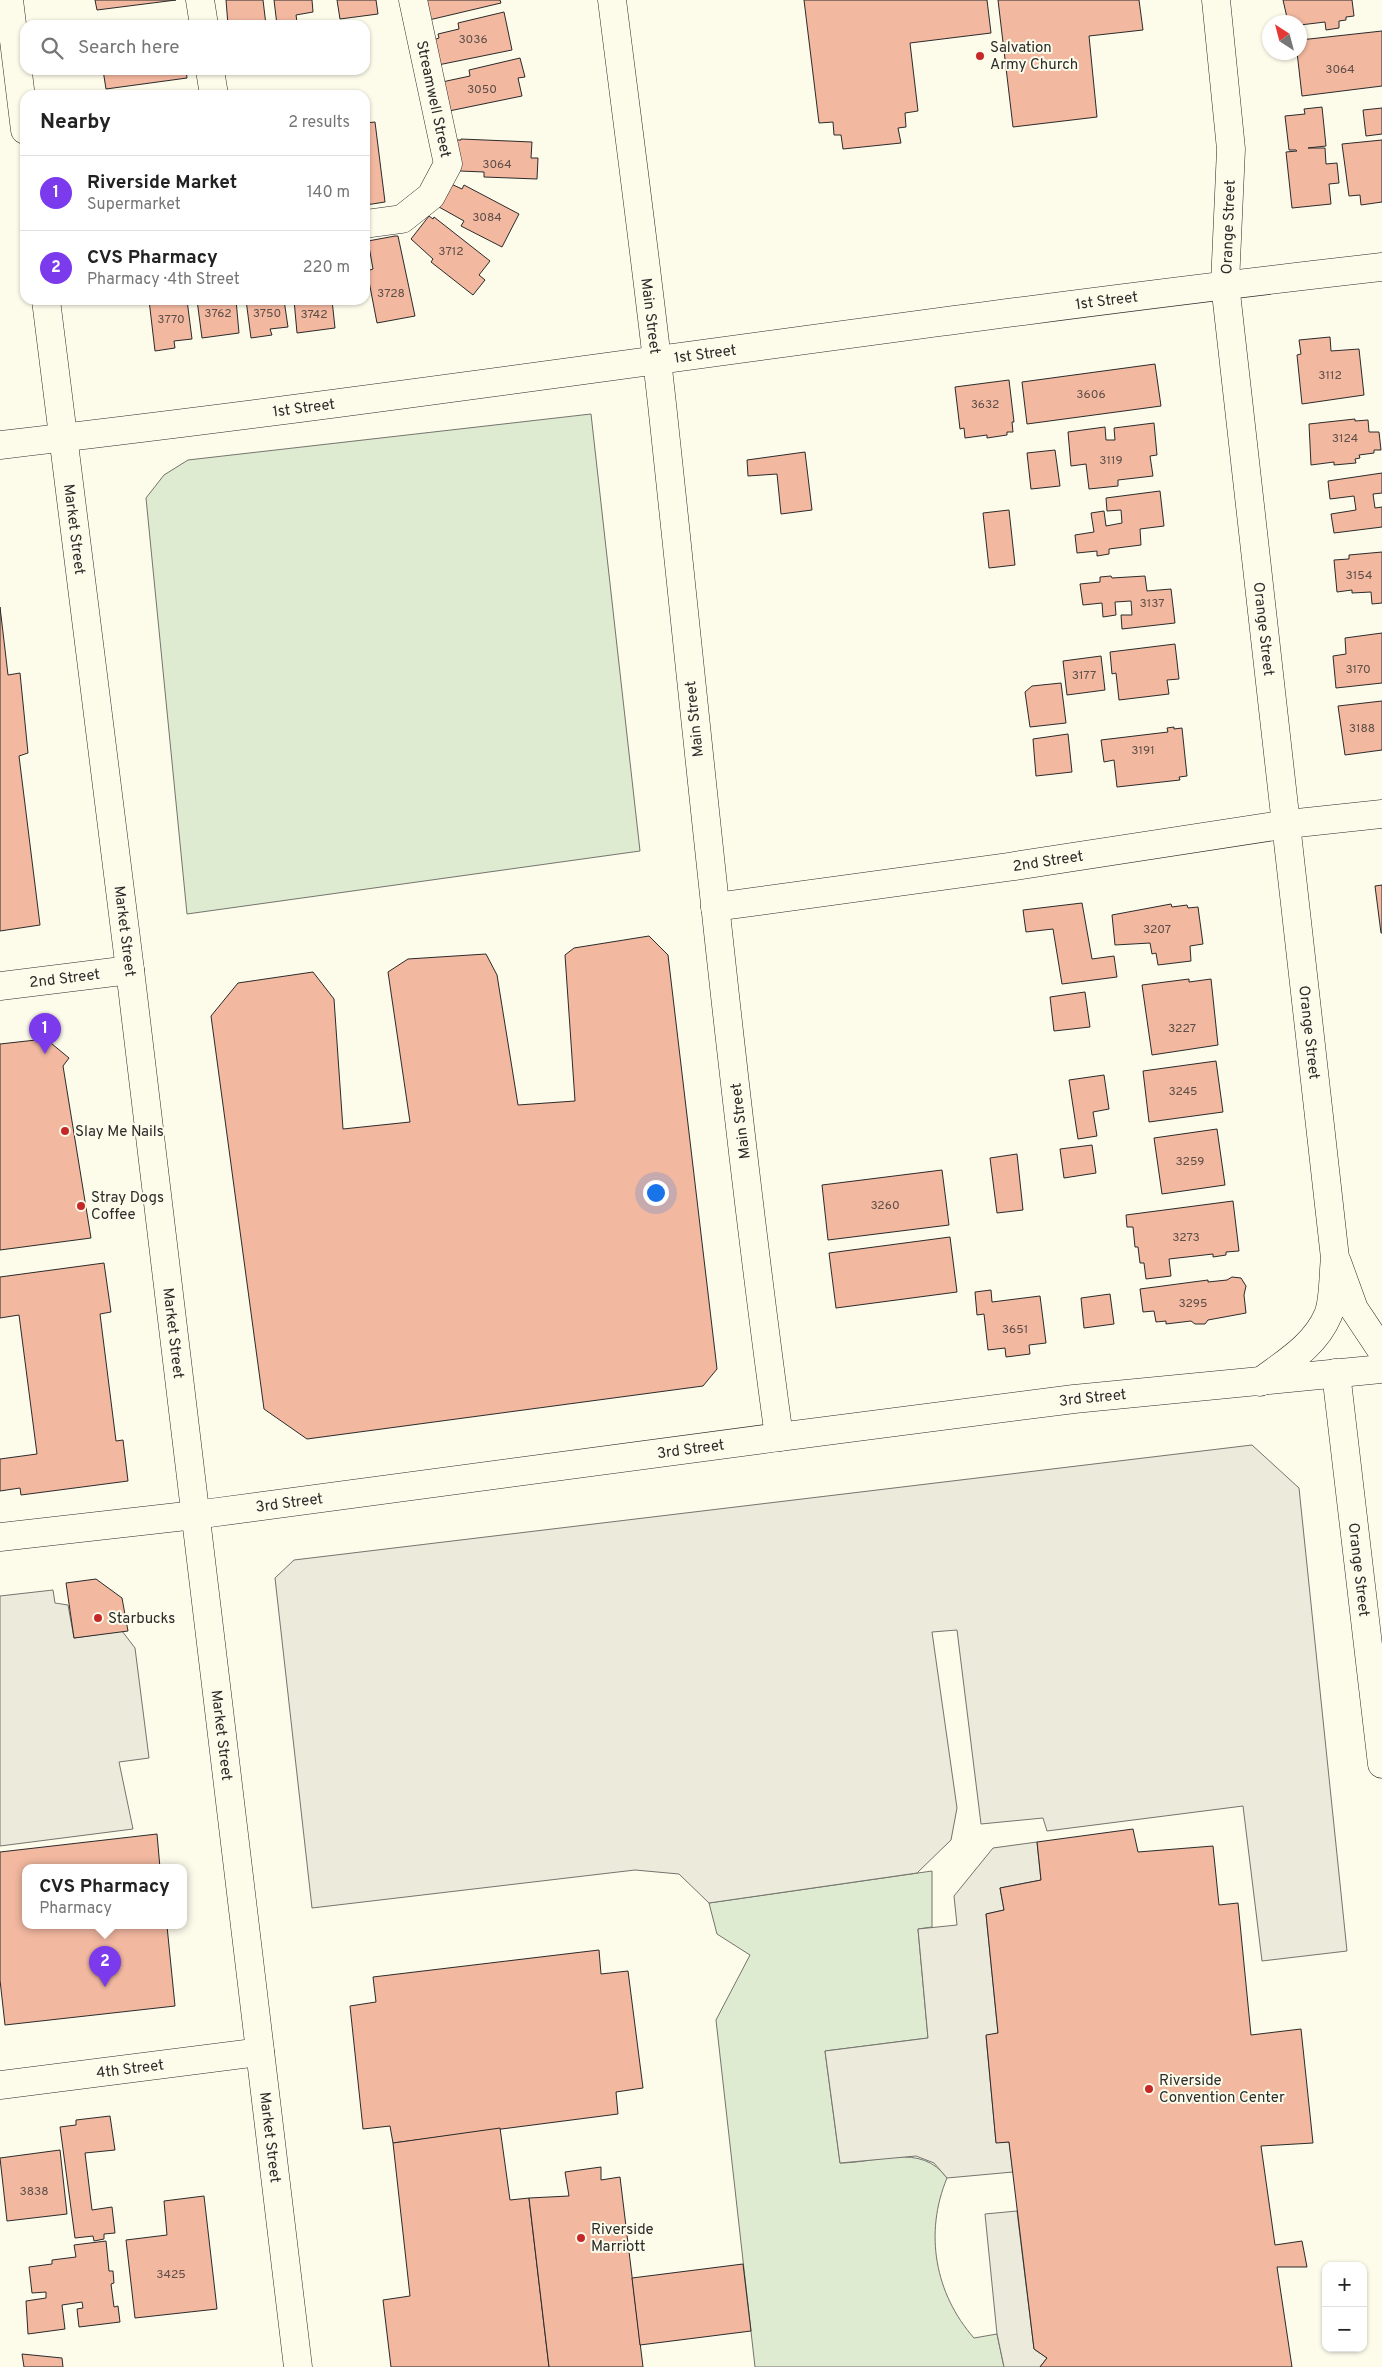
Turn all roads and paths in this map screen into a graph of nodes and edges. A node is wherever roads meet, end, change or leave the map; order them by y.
1 (8, 0) edge
2 (200, 0) edge
3 (413, 0) edge
4 (612, 0) edge
5 (1216, 0) edge
6 (203, 20) edge
7 (211, 75) edge
8 (213, 90) edge
9 (20, 92) edge
10 (370, 223) edge
11 (1382, 267) edge
12 (1226, 284) junction
13 (47, 305) edge
14 (657, 362) junction
15 (63, 438) junction
16 (0, 445) edge
17 (1382, 814) edge
18 (1288, 824) junction
19 (715, 907) junction
20 (130, 970) junction
21 (0, 986) edge
22 (1335, 1258) junction
23 (1382, 1351) edge
24 (1382, 1369) edge
25 (1336, 1373) junction
26 (1260, 1382) junction
27 (779, 1437) junction
28 (195, 1515) junction
29 (0, 1537) edge
30 (1382, 1764) edge
31 (260, 2052) junction
32 (0, 2085) edge
33 (298, 2367) edge

1 - 9 street
2 - 6 street
3 - 10 street, Streamwell Street
4 - 14 street, Main Street
5 - 12 street, Orange Street
7 - 8 street
11 - 12 street, 1st Street
12 - 14 street, 1st Street
12 - 18 street, Orange Street
13 - 15 street, Market Street
14 - 15 street, 1st Street
14 - 19 street, Main Street
15 - 16 street, 1st Street
15 - 20 street, Market Street
17 - 18 street, 2nd Street
18 - 19 street, 2nd Street
18 - 22 street, Orange Street
19 - 27 street, Main Street
20 - 21 street, 2nd Street
20 - 28 street, Market Street
22 - 23 street, Orange Street
22 - 26 street, Orange Street
24 - 25 street, 3rd Street
25 - 26 street, 3rd Street
25 - 30 street, Orange Street
26 - 27 street, 3rd Street
27 - 28 street, 3rd Street
28 - 29 street, 3rd Street
28 - 31 street, Market Street
31 - 32 street, 4th Street
31 - 33 street, Market Street

